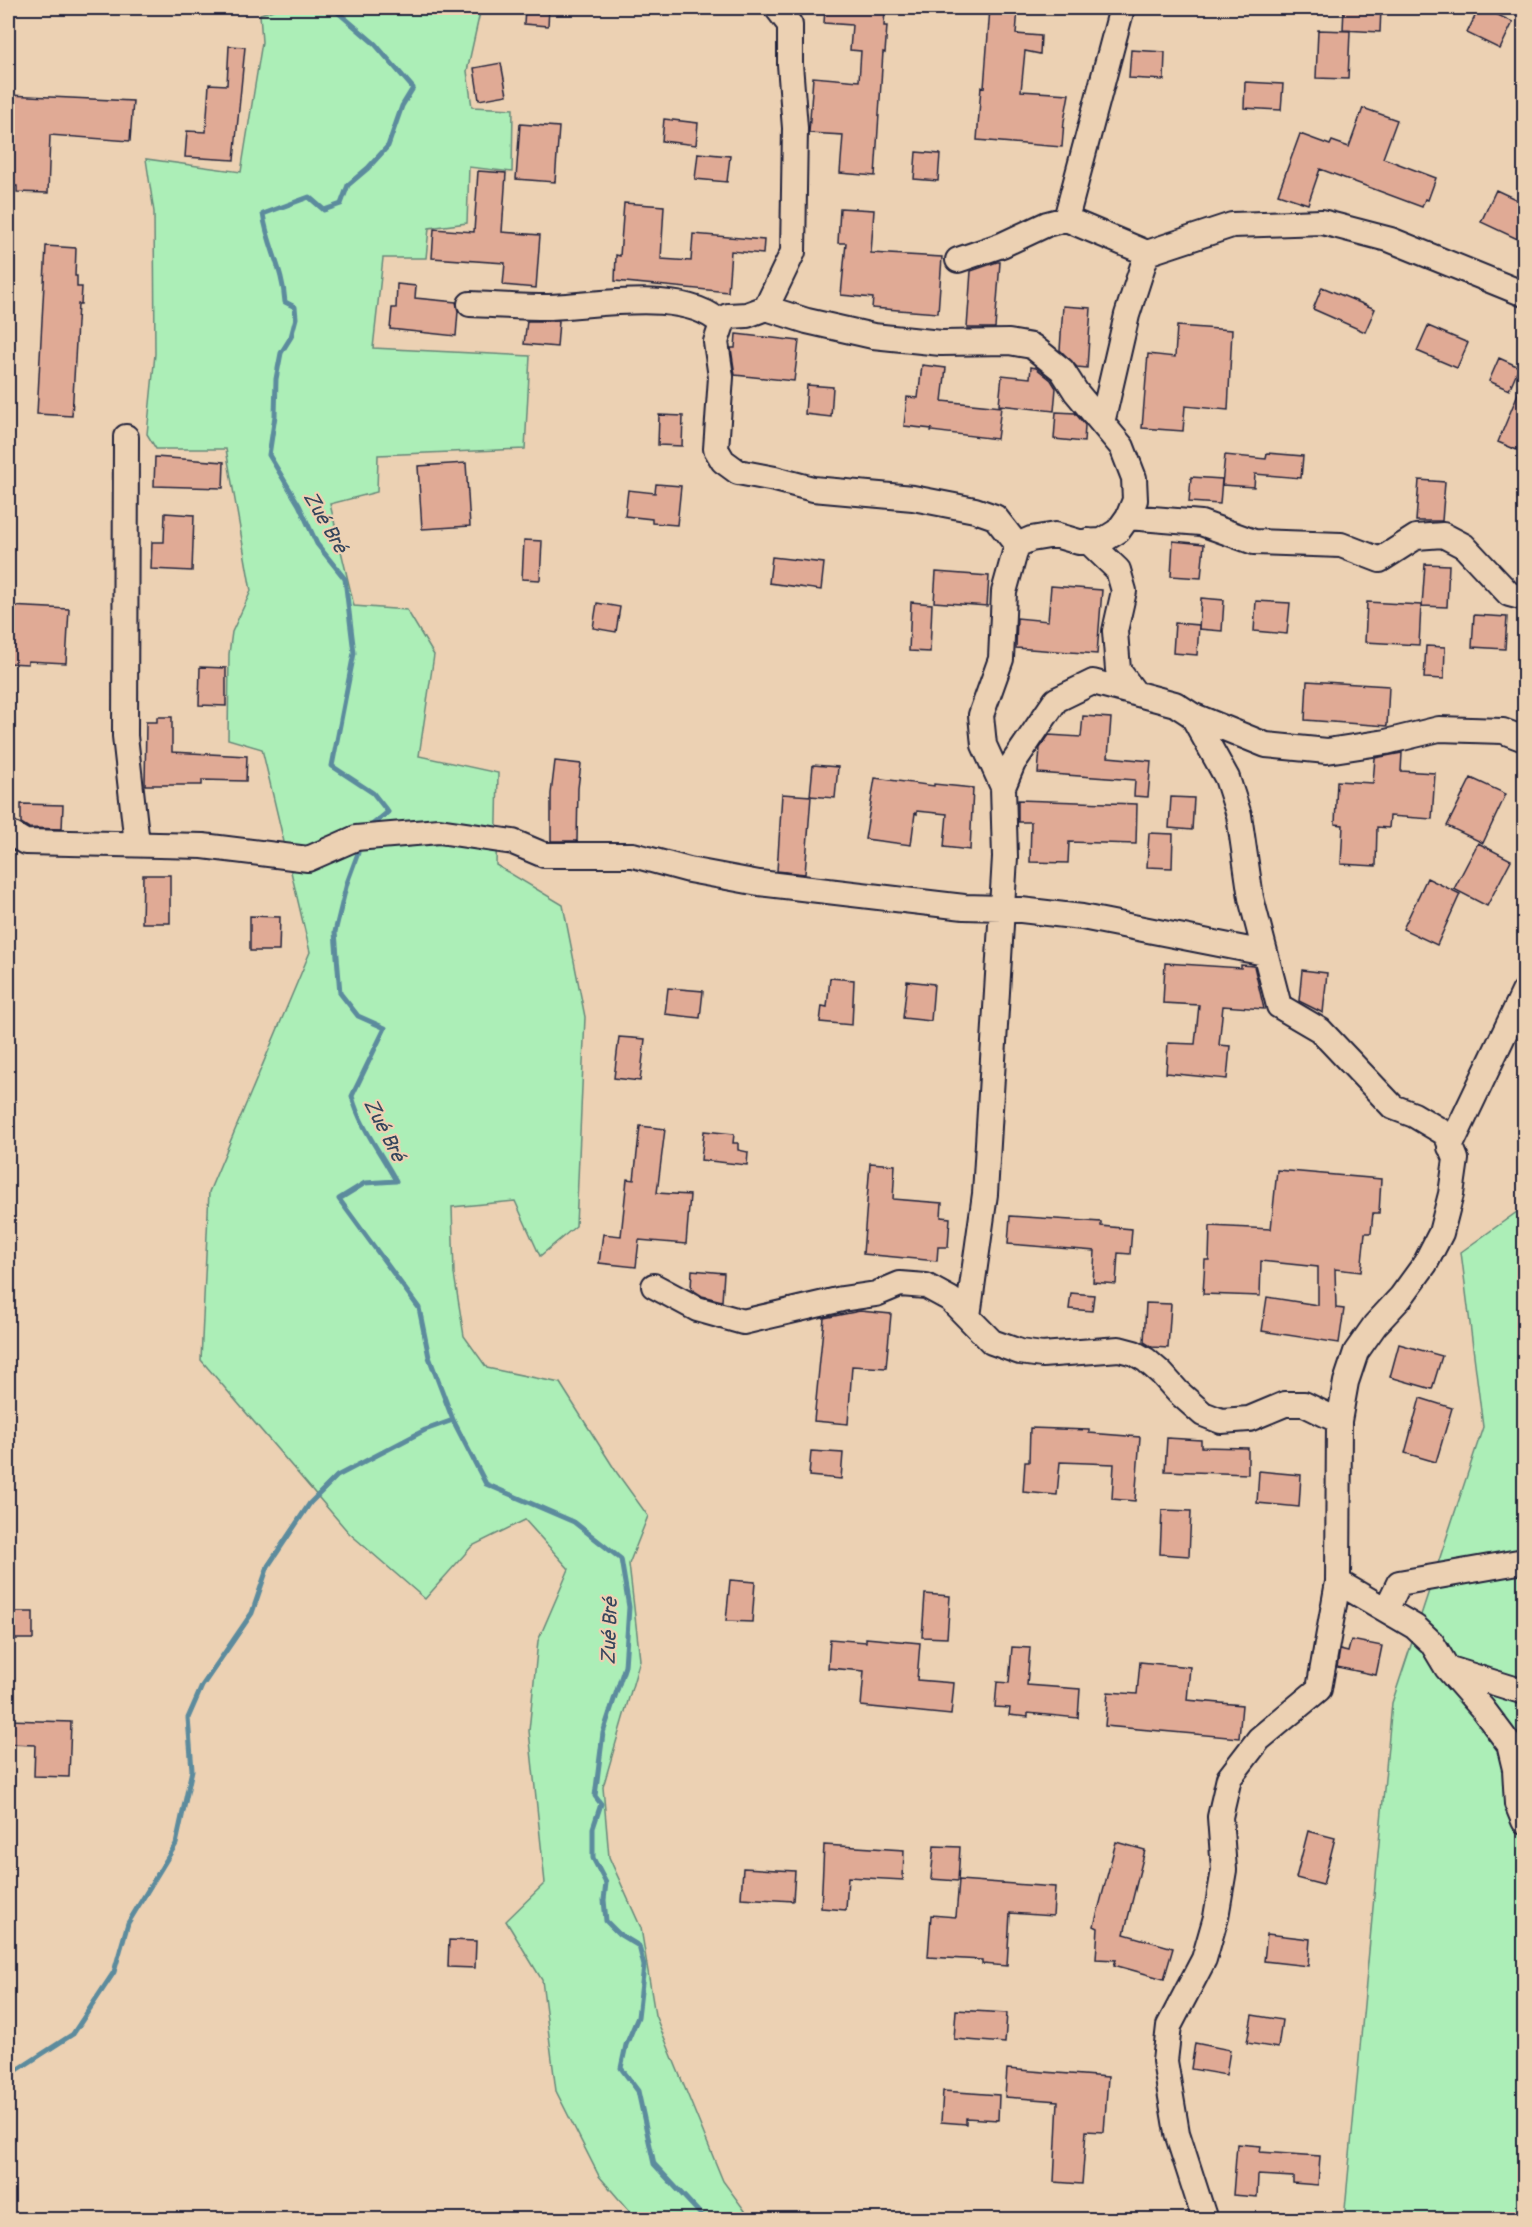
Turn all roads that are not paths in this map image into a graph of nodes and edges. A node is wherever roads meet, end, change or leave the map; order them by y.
1 (777, 8) edge
2 (1122, 8) edge
3 (1066, 219) junction
4 (1147, 253) junction
5 (958, 260) dead end
6 (1524, 294) edge
7 (470, 304) dead end
8 (766, 308) junction
9 (722, 324) junction
10 (1102, 423) junction
11 (126, 437) dead end
12 (1128, 517) junction
13 (1088, 541) junction
14 (1017, 545) junction
15 (1524, 598) edge
16 (1135, 693) junction
17 (1192, 716) junction
18 (1524, 739) edge
19 (1003, 788) junction
20 (8, 832) edge
21 (137, 844) junction
22 (1003, 908) junction
23 (1265, 953) junction
24 (1524, 992) edge
25 (1450, 1147) junction
26 (654, 1286) dead end
27 (968, 1316) junction
28 (1339, 1421) junction
29 (1524, 1561) edge
30 (1338, 1582) junction
31 (1386, 1610) junction
32 (1447, 1668) junction
33 (1524, 1692) edge
34 (1524, 1821) edge
35 (1205, 2220) edge

1 - 8 street
2 - 3 street
3 - 4 street
3 - 5 street
4 - 6 street
4 - 10 street
7 - 9 street
8 - 9 street
8 - 10 street
9 - 14 street
10 - 12 street
11 - 21 street
12 - 13 street
12 - 15 street
13 - 14 street
13 - 16 street
14 - 19 street
16 - 17 street
16 - 19 street
17 - 18 street
17 - 23 street
19 - 22 street
20 - 21 street
21 - 22 street
22 - 23 street
22 - 27 street
23 - 25 street
24 - 25 street
25 - 28 street
26 - 27 street
27 - 28 street
28 - 30 street
29 - 31 street
30 - 31 street
30 - 35 street
31 - 32 street
32 - 33 street
32 - 34 street

